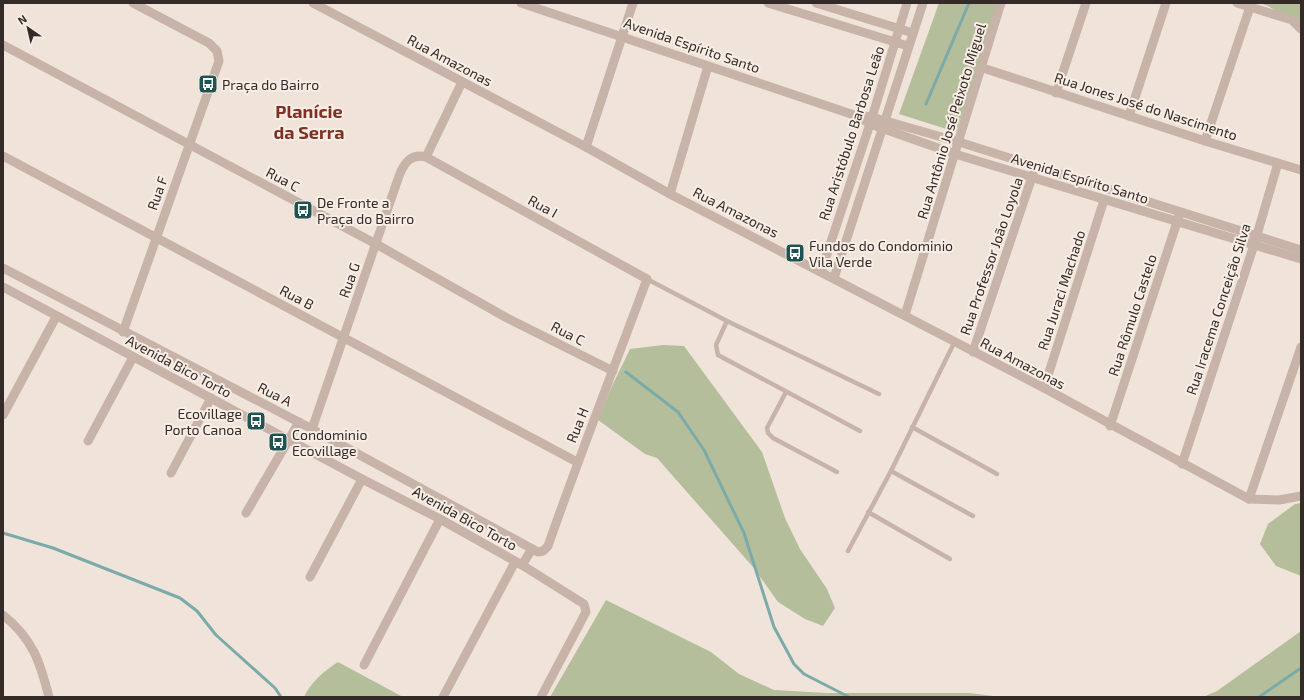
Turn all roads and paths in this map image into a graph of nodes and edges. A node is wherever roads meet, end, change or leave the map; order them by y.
1 (133, 3) edge
2 (313, 3) edge
3 (521, 3) edge
4 (633, 3) edge
5 (768, 3) edge
6 (816, 3) edge
7 (907, 3) edge
8 (923, 3) edge
9 (1001, 3) edge
10 (1086, 3) edge
11 (1166, 3) edge
12 (1237, 3) edge
13 (1250, 7) junction
14 (899, 28) junction
15 (1301, 29) edge
16 (913, 33) junction
17 (623, 36) junction
18 (895, 42) junction
19 (3, 45) edge
20 (908, 46) junction
21 (708, 66) junction
22 (983, 68) junction
23 (462, 82) junction
24 (1056, 92) junction
25 (1129, 116) junction
26 (871, 120) junction
27 (884, 124) junction
28 (1205, 141) junction
29 (959, 142) junction
30 (189, 144) junction
31 (586, 147) junction
32 (955, 154) junction
33 (3, 156) edge
34 (426, 157) junction
35 (1278, 163) junction
36 (1035, 168) junction
37 (1301, 170) edge
38 (1031, 178) junction
39 (670, 194) junction
40 (1104, 200) junction
41 (1179, 217) junction
42 (156, 237) junction
43 (1255, 241) junction
44 (376, 244) junction
45 (1301, 250) edge
46 (1301, 260) edge
47 (3, 268) edge
48 (821, 272) junction
49 (834, 278) junction
50 (647, 279) junction
51 (3, 287) edge
52 (905, 316) junction
53 (56, 317) junction
54 (727, 321) junction
55 (123, 332) junction
56 (343, 338) junction
57 (954, 343) junction
58 (1301, 347) edge
59 (973, 352) junction
60 (132, 357) junction
61 (613, 371) junction
62 (1044, 388) junction
63 (786, 392) junction
64 (879, 394) dead end
65 (210, 398) junction
66 (3, 414) edge
67 (299, 422) junction
68 (1110, 426) junction
69 (912, 427) junction
70 (312, 429) junction
71 (860, 431) dead end
72 (290, 440) junction
73 (88, 441) dead end
74 (577, 462) junction
75 (1182, 464) junction
76 (837, 472) dead end
77 (891, 472) junction
78 (171, 473) dead end
79 (997, 474) dead end
80 (362, 479) junction
81 (1301, 496) edge
82 (1249, 499) junction
83 (868, 512) junction
84 (246, 513) dead end
85 (973, 516) dead end
86 (440, 519) junction
87 (532, 549) junction
88 (848, 551) dead end
89 (950, 559) dead end
90 (519, 564) junction
91 (310, 576) dead end
92 (3, 615) edge
93 (364, 665) dead end
94 (49, 697) edge
95 (443, 697) edge
96 (542, 697) edge

1 - 30 street, Rua F
2 - 23 street, Rua Amazonas
3 - 17 street, Avenida Espírito Santo
4 - 17 street
5 - 18 street
6 - 14 street
7 - 14 street, Rua Aristóbulo Barbosa Leão
8 - 16 street
9 - 22 street, Rua Antônio José Peixoto Miguel
10 - 24 street
11 - 25 street
12 - 13 street
13 - 15 street
13 - 28 street
14 - 16 street
14 - 18 street, Rua Aristóbulo Barbosa Leão
16 - 20 street
17 - 21 street, Avenida Espírito Santo
17 - 31 street
18 - 20 street
18 - 26 street, Rua Aristóbulo Barbosa Leão
19 - 30 street, Rua C
20 - 27 street
21 - 26 street, Avenida Espírito Santo
21 - 39 street
22 - 24 street, Rua Jones José do Nascimento
22 - 29 street, Rua Antônio José Peixoto Miguel
23 - 31 street, Rua Amazonas
23 - 34 street
24 - 25 street, Rua Jones José do Nascimento
25 - 28 street, Rua Jones José do Nascimento
26 - 27 street, Avenida Espírito Santo
26 - 48 street, Rua Aristóbulo Barbosa Leão
27 - 29 street, Avenida Espírito Santo
27 - 32 street, Avenida Espírito Santo
27 - 49 street
28 - 35 street, Rua Jones José do Nascimento
29 - 32 street, Rua Antônio José Peixoto Miguel
29 - 36 street, Avenida Espírito Santo
30 - 42 street, Rua F
30 - 44 street, Rua C
31 - 39 street, Rua Amazonas
32 - 38 street, Avenida Espírito Santo
32 - 52 street, Rua Antônio José Peixoto Miguel
33 - 42 street, Rua B
34 - 44 street, Rua G
34 - 50 street, Rua I
35 - 37 street, Rua Jones José do Nascimento
35 - 43 street, Rua Iracema Conceição Silva
36 - 38 street, Rua Professor João Loyola
36 - 41 street, Avenida Espírito Santo
38 - 40 street, Avenida Espírito Santo
38 - 59 street, Rua Professor João Loyola
39 - 48 street, Rua Amazonas
40 - 41 street, Avenida Espírito Santo
40 - 62 street, Rua Juraci Machado
41 - 43 street, Avenida Espírito Santo
41 - 68 street, Rua Rômulo Castelo
42 - 55 street, Rua F
42 - 56 street, Rua B
43 - 45 street, Avenida Espírito Santo
43 - 46 street, Avenida Espírito Santo
43 - 75 street, Rua Iracema Conceição Silva
44 - 56 street, Rua G
44 - 61 street, Rua C
47 - 55 street, Rua A
48 - 49 street, Rua Amazonas
49 - 52 street, Rua Amazonas
50 - 54 lane
50 - 61 street, Rua H
51 - 53 street, Avenida Bico Torto
52 - 57 street, Rua Amazonas
53 - 60 street, Avenida Bico Torto
53 - 66 street
54 - 63 lane
54 - 64 lane
55 - 67 street, Rua A
56 - 70 street, Rua G
56 - 74 street, Rua B
57 - 59 street, Rua Amazonas
57 - 69 lane
58 - 82 street
59 - 62 street, Rua Amazonas
60 - 65 street, Avenida Bico Torto
60 - 73 street
61 - 74 street, Rua H
62 - 68 street, Rua Amazonas
63 - 71 lane
63 - 76 lane
65 - 72 street, Avenida Bico Torto
65 - 78 street
67 - 70 street, Rua A
67 - 72 street
68 - 75 street, Rua Amazonas
69 - 77 lane
69 - 79 lane
70 - 87 street, Rua A
72 - 80 street, Avenida Bico Torto
72 - 84 street
74 - 87 street, Rua H
75 - 82 street, Rua Amazonas
77 - 83 lane
77 - 85 lane
80 - 86 street, Avenida Bico Torto
80 - 91 street
81 - 82 street, Rua Amazonas
83 - 88 lane
83 - 89 lane
86 - 90 street, Avenida Bico Torto
86 - 93 street
87 - 90 street
90 - 95 street
90 - 96 street, Avenida Bico Torto
92 - 94 street

